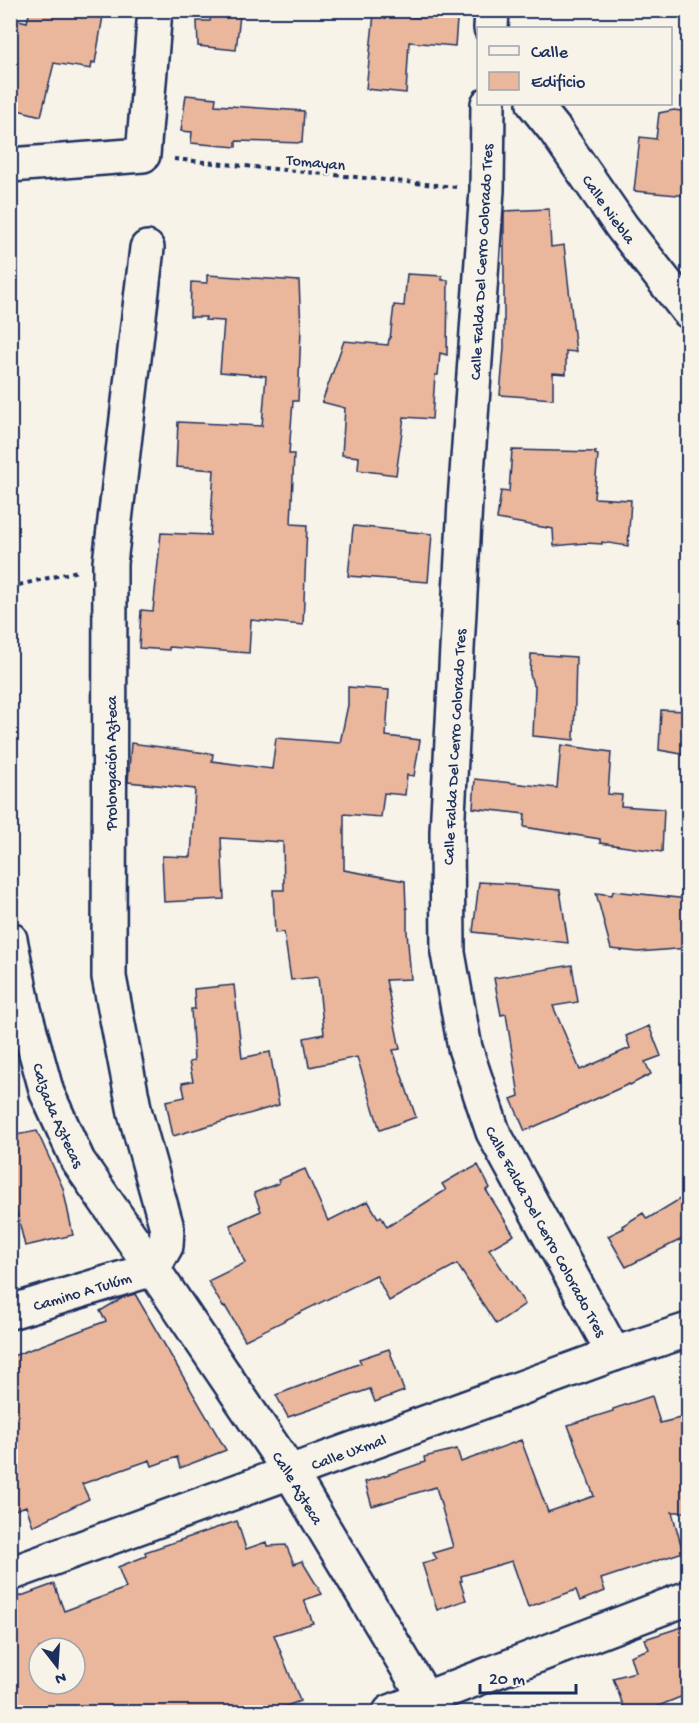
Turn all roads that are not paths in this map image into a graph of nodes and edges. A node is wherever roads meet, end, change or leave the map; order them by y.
1 (155, 10) edge
2 (492, 10) edge
3 (491, 27) edge
4 (488, 105) edge
5 (535, 105) edge
6 (10, 165) edge
7 (147, 248) dead end
8 (688, 311) edge
9 (10, 939) edge
10 (153, 1269) junction
11 (10, 1312) edge
12 (688, 1330) edge
13 (614, 1354) junction
14 (290, 1472) junction
15 (10, 1574) edge
16 (688, 1598) edge
17 (430, 1706) edge
18 (390, 1713) edge

1 - 6 street
2 - 3 street
4 - 13 street, Calle Falda Del Cerro Colorado Tres
5 - 8 street, Calle Niebla
7 - 10 street, Prolongación Azteca
9 - 10 street, Calzada Aztecas
10 - 11 street, Camino A Tulúm
10 - 14 street, Calle Azteca
12 - 13 street, Calle Uxmal
13 - 14 street, Calle Uxmal
14 - 15 street, Calle Uxmal
14 - 17 street, Calle Azteca
16 - 17 street
17 - 18 street

